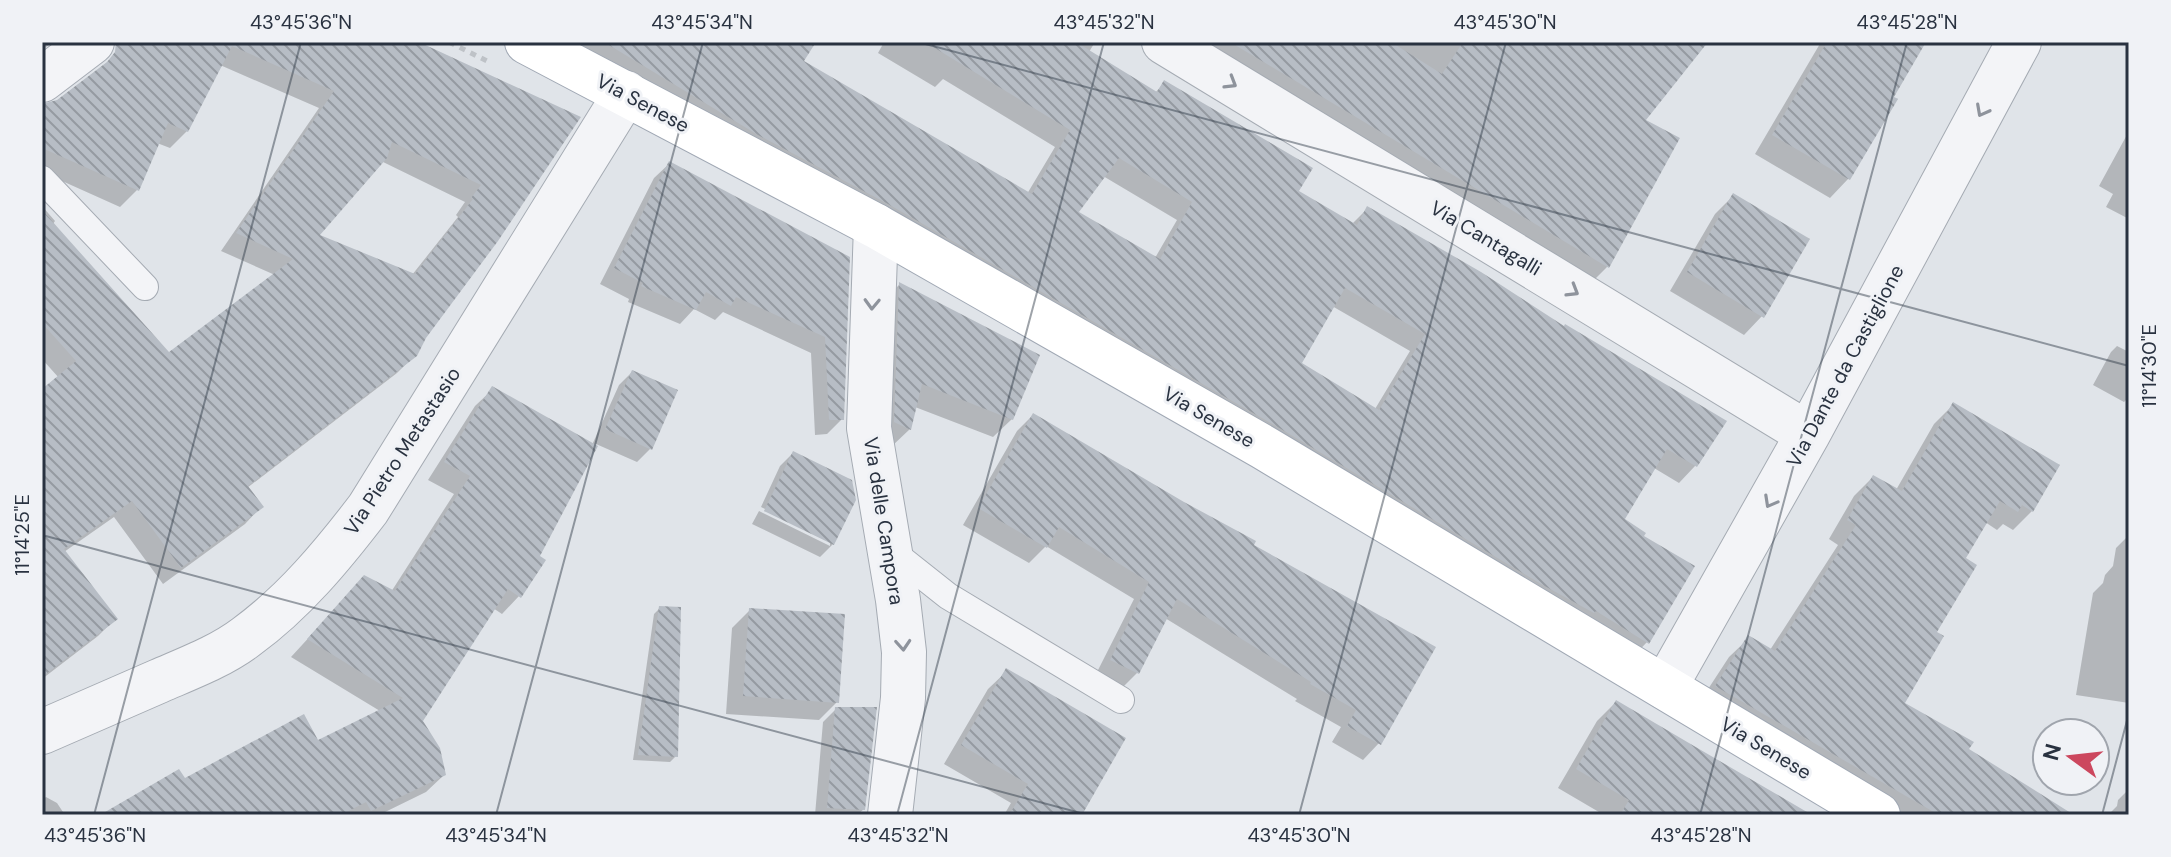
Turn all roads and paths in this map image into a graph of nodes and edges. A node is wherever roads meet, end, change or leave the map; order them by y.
1 (92, 42) edge
2 (527, 42) edge
3 (1164, 42) edge
4 (2019, 42) edge
5 (42, 80) edge
6 (626, 93) junction
7 (42, 179) edge
8 (876, 226) junction
9 (145, 287) dead end
10 (1808, 434) junction
11 (890, 550) junction
12 (1665, 687) junction
13 (1121, 700) dead end
14 (42, 732) edge
15 (890, 815) edge
16 (1878, 815) edge

1 - 5 street
2 - 6 main road, Via Senese
3 -> 10 street, Via Cantagalli
4 -> 10 street, Via Dante da Castiglione
6 - 8 main road, Via Senese
6 - 14 street, Via Pietro Metastasio
7 - 9 lane
8 -> 11 street, Via delle Campora
8 - 12 main road, Via Senese
10 -> 12 street, Via Dante da Castiglione
11 - 13 lane
11 -> 15 street, Via delle Campora
12 - 16 main road, Via Senese

